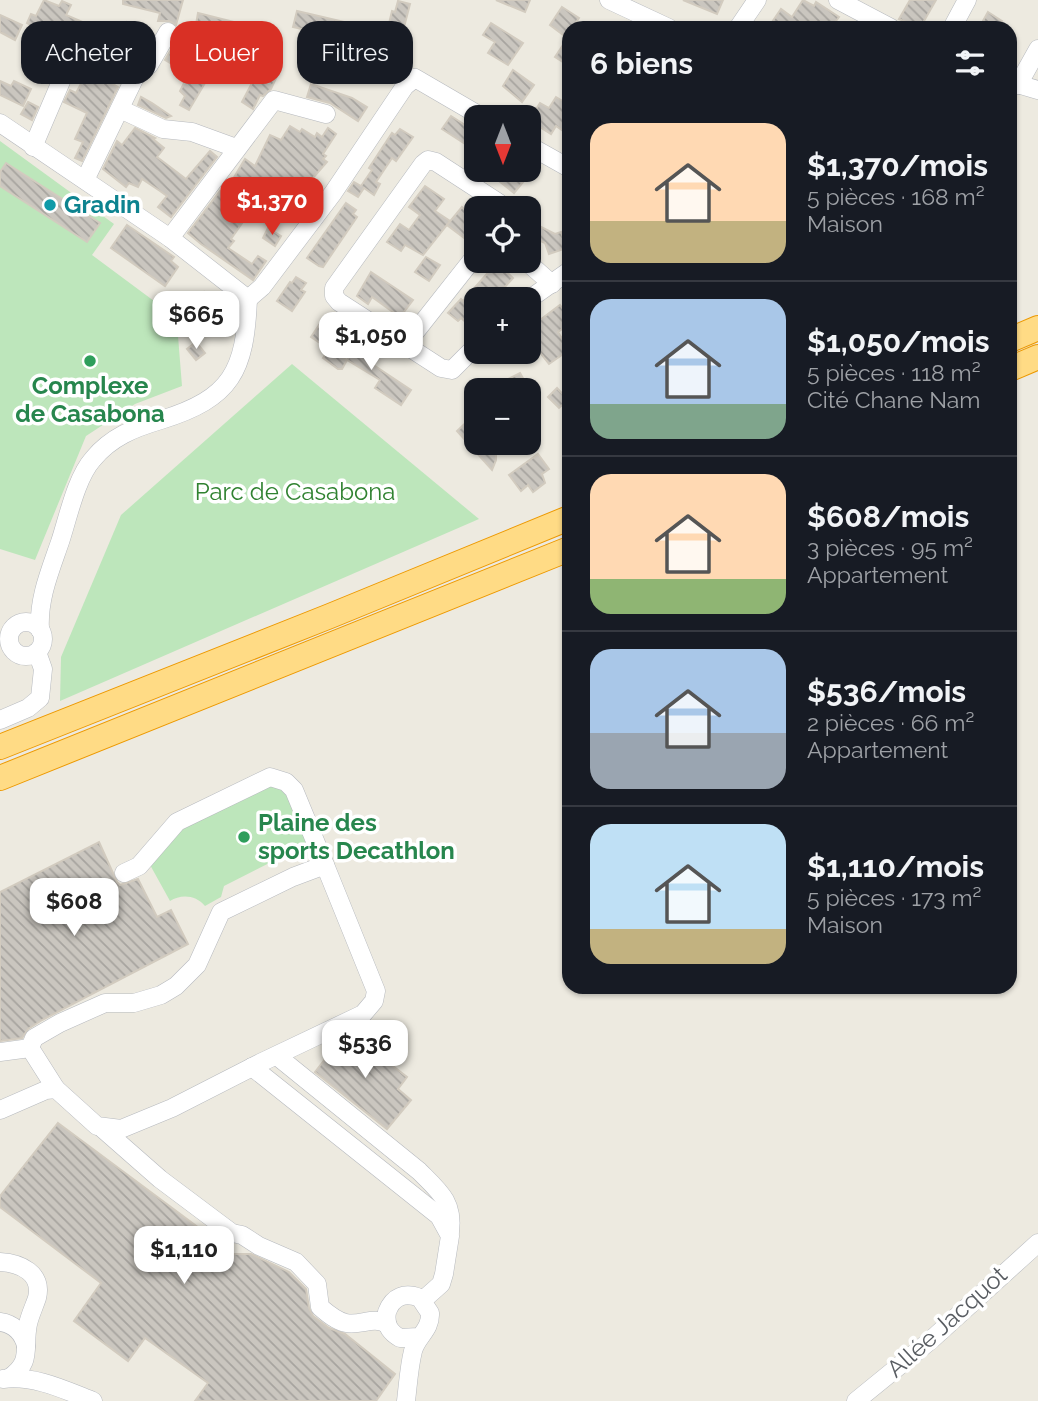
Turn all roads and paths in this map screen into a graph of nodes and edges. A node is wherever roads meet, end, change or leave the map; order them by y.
1 (609, 0) edge
2 (757, 0) edge
3 (838, 0) edge
4 (967, 0) edge
5 (654, 21) edge
6 (743, 21) edge
7 (878, 21) edge
8 (955, 21) edge
9 (168, 32) dead end
10 (1038, 48) edge
11 (1017, 80) edge
12 (60, 84) edge
13 (1017, 85) edge
14 (1038, 90) edge
15 (464, 107) edge
16 (120, 109) junction
17 (326, 114) dead end
18 (0, 124) edge
19 (33, 147) junction
20 (236, 148) junction
21 (541, 152) edge
22 (562, 164) edge
23 (85, 180) junction
24 (488, 196) edge
25 (170, 238) junction
26 (541, 268) edge
27 (464, 270) edge
28 (562, 278) edge
29 (562, 279) edge
30 (541, 292) edge
31 (248, 299) junction
32 (1038, 328) edge
33 (1017, 337) edge
34 (405, 345) junction
35 (1038, 357) edge
36 (464, 358) edge
37 (1017, 366) edge
38 (562, 521) edge
39 (562, 552) edge
40 (19, 639) edge
41 (140, 693) junction
42 (0, 720) edge
43 (0, 732) edge
44 (0, 747) edge
45 (0, 778) edge
46 (325, 865) junction
47 (124, 873) dead end
48 (30, 1048) junction
49 (0, 1052) edge
50 (276, 1056) junction
51 (252, 1067) junction
52 (56, 1089) junction
53 (0, 1110) edge
54 (103, 1129) junction
55 (450, 1236) junction
56 (1038, 1243) edge
57 (0, 1262) edge
58 (423, 1300) junction
59 (32, 1311) junction
60 (4, 1322) edge
61 (391, 1330) junction
62 (418, 1338) junction
63 (25, 1357) junction
64 (411, 1365) junction
65 (4, 1379) edge
66 (49, 1385) junction
67 (93, 1401) edge
68 (406, 1401) edge
69 (856, 1401) edge

1 - 5 street
2 - 6 street
3 - 7 street
4 - 8 street
9 - 16 street
10 - 11 street
12 - 19 street
13 - 14 street
15 - 31 street
16 - 20 street
16 - 23 street
17 - 20 street
18 - 19 street
19 - 23 street
20 - 25 street
21 - 22 street
23 - 25 street
24 - 34 street
25 - 31 street
26 - 28 street
27 - 34 street
29 - 30 street
31 - 40 street
32 - 33 highway
34 - 36 street
35 - 37 highway
38 - 41 highway
39 - 45 highway
40 - 42 street
41 - 43 highway
41 - 44 highway
46 - 47 street
46 - 48 street
46 - 50 street
48 - 49 street
48 - 52 street
50 - 51 street
50 - 55 street
51 - 54 street
51 - 55 street
52 - 53 street
52 - 54 street
54 - 61 street
55 - 58 street
56 - 69 street, Allée Jacquot
57 - 59 street
58 - 61 street
58 - 62 street
59 - 60 street
59 - 63 street
60 - 63 street
61 - 62 street
61 - 64 street
62 - 64 street
63 - 65 street
63 - 66 street
64 - 68 street
65 - 66 street
66 - 67 street

